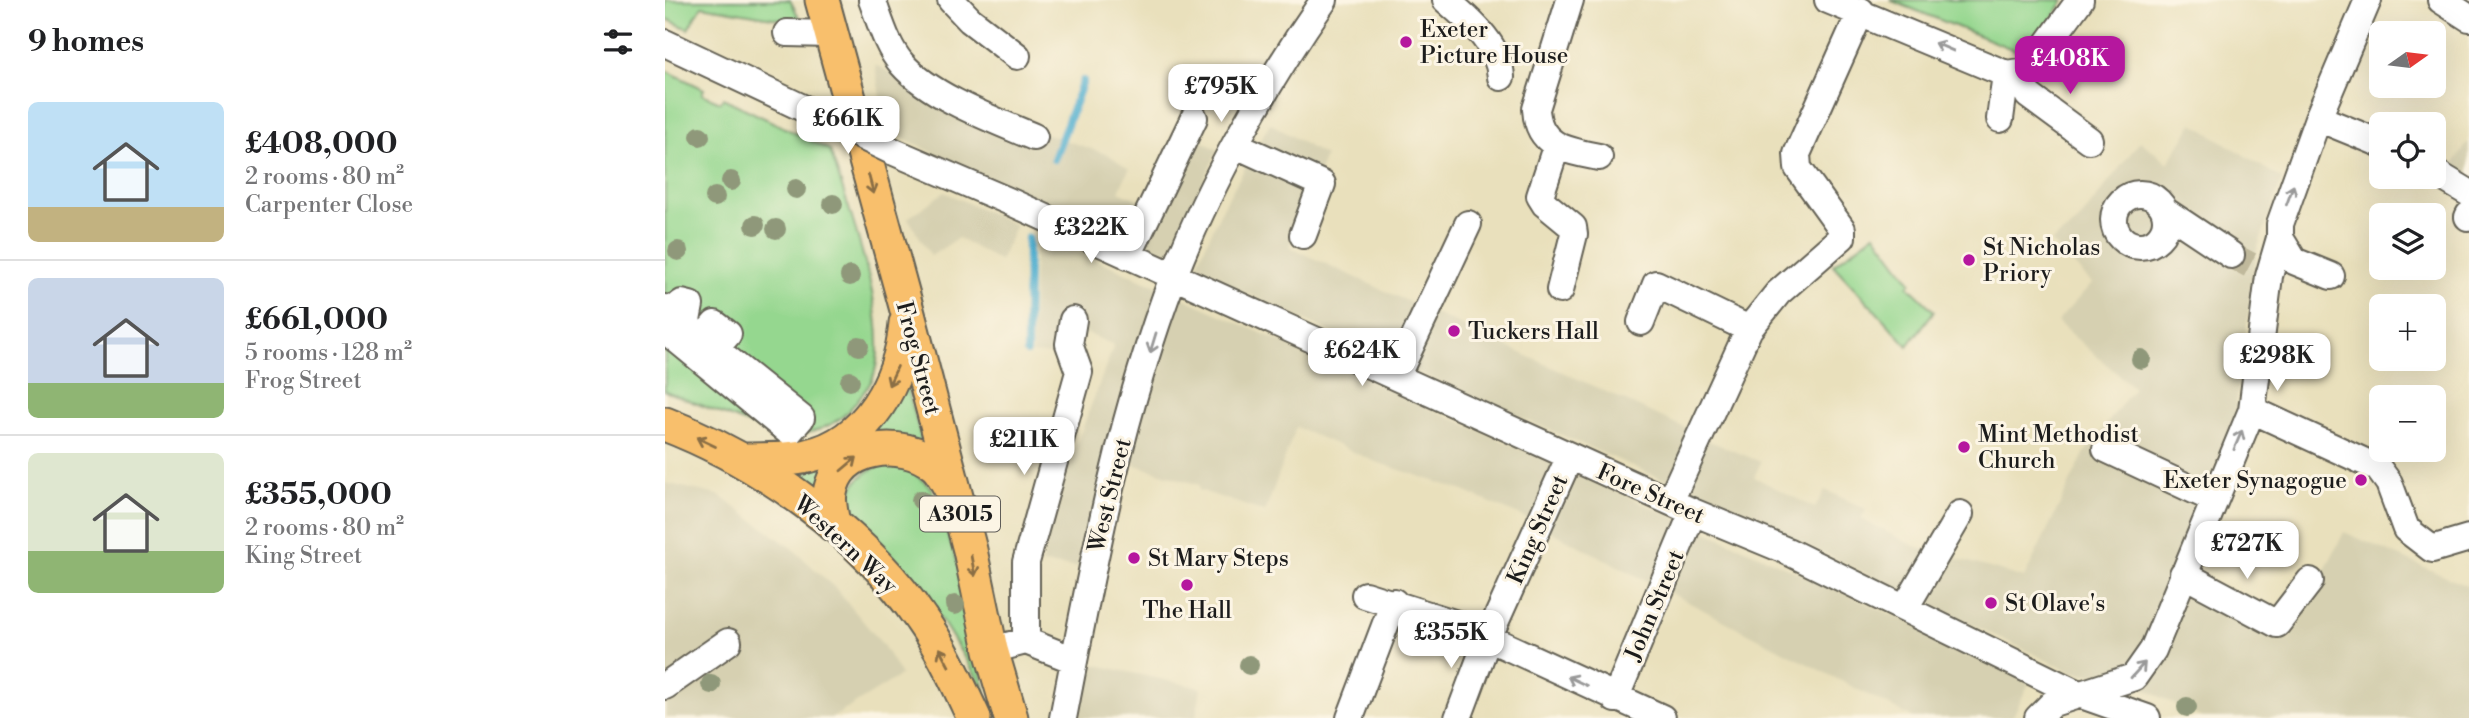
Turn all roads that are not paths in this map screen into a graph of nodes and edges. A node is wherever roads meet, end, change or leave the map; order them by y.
1 (872, 0) edge
2 (951, 0) edge
3 (1324, 0) edge
4 (1445, 0) edge
5 (1570, 0) edge
6 (1828, 0) edge
7 (2080, 0) edge
8 (2368, 0) edge
9 (2441, 0) edge
10 (831, 10) edge
11 (1861, 11) junction
12 (2469, 18) edge
13 (787, 33) dead end
14 (666, 44) edge
15 (1017, 56) dead end
16 (2013, 75) junction
17 (1501, 77) dead end
18 (1194, 118) dead end
19 (2318, 118) junction
20 (2000, 119) dead end
21 (1034, 137) dead end
22 (2369, 139) edge
23 (2089, 140) dead end
24 (1236, 145) junction
25 (1556, 147) junction
26 (1599, 157) dead end
27 (2446, 184) edge
28 (2469, 208) edge
29 (2165, 211) dead end
30 (1468, 224) dead end
31 (1303, 235) dead end
32 (2280, 238) junction
33 (1128, 256) junction
34 (2250, 265) junction
35 (1163, 273) junction
36 (2330, 276) dead end
37 (1560, 290) dead end
38 (665, 308) edge
39 (907, 310) junction
40 (1073, 320) dead end
41 (1641, 322) dead end
42 (1749, 329) junction
43 (665, 330) edge
44 (1396, 377) junction
45 (2252, 410) junction
46 (665, 424) edge
47 (2106, 449) dead end
48 (1570, 456) junction
49 (742, 460) junction
50 (955, 496) junction
51 (2213, 499) junction
52 (1682, 507) junction
53 (1961, 514) dead end
54 (833, 525) junction
55 (2469, 538) edge
56 (2183, 573) junction
57 (2310, 581) dead end
58 (1365, 595) dead end
59 (1394, 602) junction
60 (1905, 608) junction
61 (1488, 638) junction
62 (1026, 641) junction
63 (727, 642) dead end
64 (991, 650) junction
65 (1074, 660) junction
66 (665, 685) edge
67 (2076, 693) junction
68 (1615, 699) junction
69 (974, 718) edge
70 (1011, 718) edge
71 (1063, 718) edge
72 (1350, 718) edge
73 (1458, 718) edge
74 (1662, 718) edge
75 (2038, 718) edge
76 (2147, 718) edge

1 - 21 street
2 - 15 street
3 - 24 street, West Street
4 - 17 street
5 - 25 street
6 - 11 street
7 - 16 street
8 - 19 street
9 - 12 street
10 - 13 street
10 -> 39 main road, Frog Street / A3015
16 -> 11 street
11 - 42 street, John Street
14 - 33 street, Fore Street, bridge
16 - 20 street
16 - 23 street
18 - 33 street
19 - 22 street
32 -> 19 street
24 - 31 street
24 - 35 street, West Street
25 - 26 street
25 - 37 street
27 - 28 street
29 - 34 street
30 - 44 street
32 - 34 street
32 - 36 street
33 - 35 street, Fore Street
34 - 45 street
35 - 44 street, Fore Street
35 -> 65 street, West Street
38 - 43 street
39 -> 49 main road
39 - 50 main road, Frog Street / A3015
40 - 62 street
41 - 42 street
42 - 52 street, John Street
44 - 48 street, Fore Street
51 -> 45 street
45 - 55 street
49 -> 46 main road, Western Way
47 - 51 street
48 - 52 street, Fore Street
48 - 61 street, King Street
49 - 54 main road, Western Way
54 -> 50 main road
50 -> 64 main road, Frog Street / A3015
51 - 56 street
52 - 60 street, Fore Street
52 - 68 street, John Street
53 - 60 street
69 -> 54 main road, Western Way
56 - 57 street
67 -> 56 street
58 - 59 street
59 - 61 street
59 - 72 street
60 - 67 street, Fore Street
68 -> 61 street
61 - 73 street, King Street
62 - 64 street
62 - 65 street
63 - 66 street
64 - 70 main road, Frog Street / A3015
65 - 71 street, West Street
67 - 75 street
67 - 76 street, Fore Street
68 - 74 street

